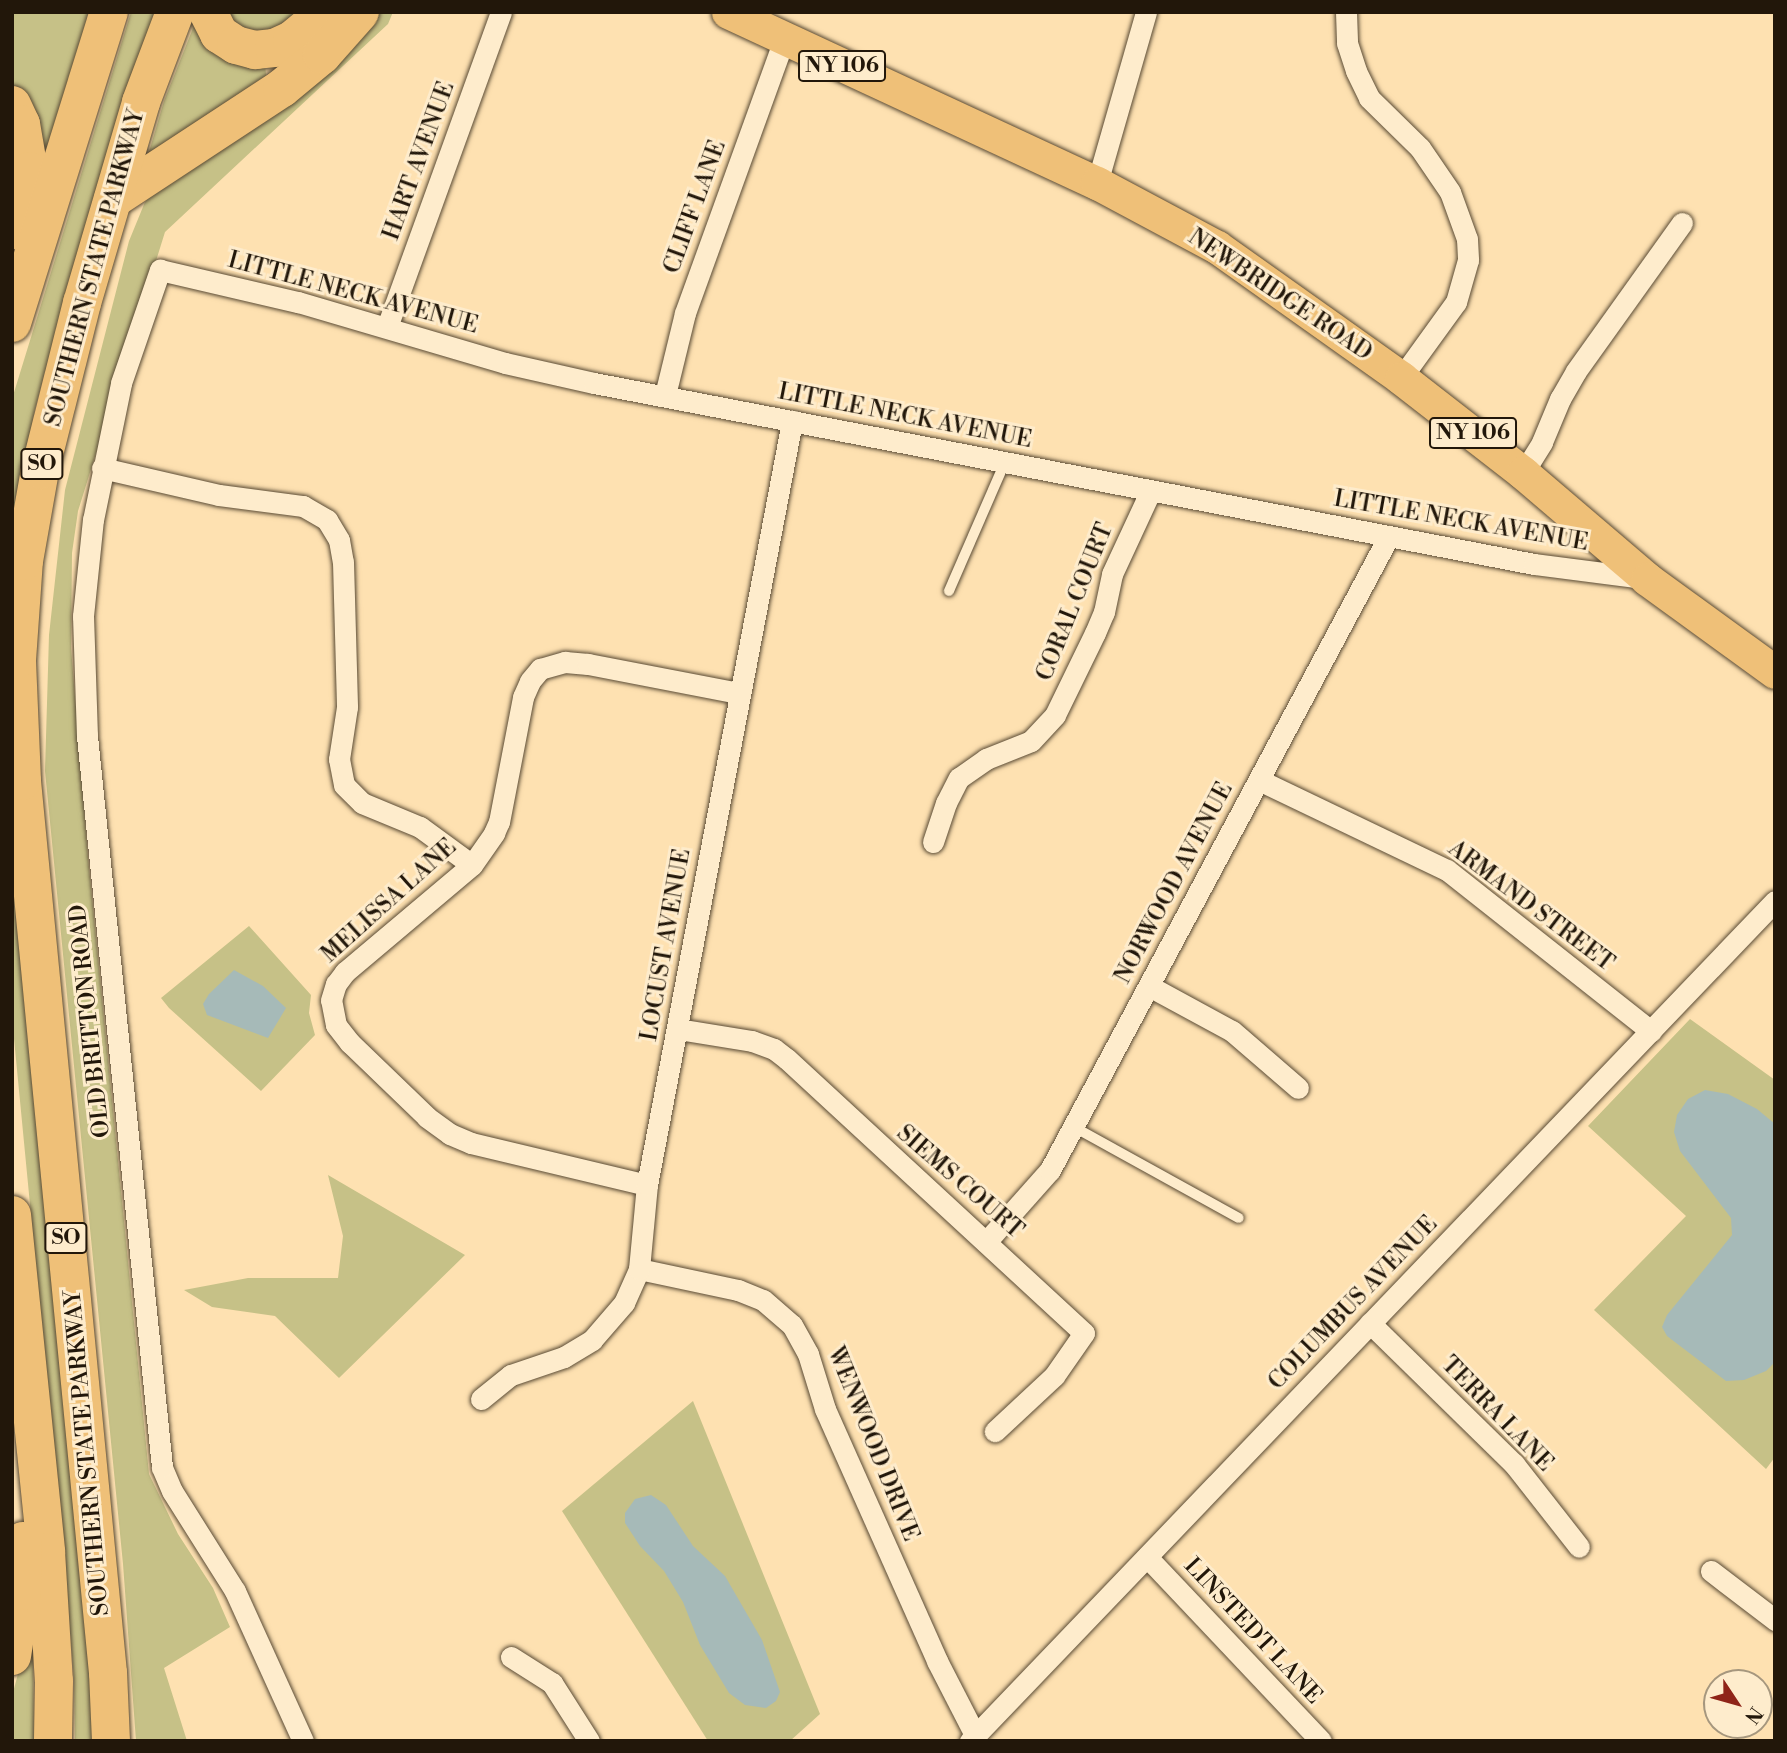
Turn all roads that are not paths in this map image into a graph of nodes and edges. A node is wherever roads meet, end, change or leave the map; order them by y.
1 (109, 12) edge
2 (175, 12) edge
3 (208, 12) edge
4 (326, 12) edge
5 (360, 12) edge
6 (501, 12) edge
7 (728, 12) edge
8 (1146, 12) edge
9 (1346, 12) edge
10 (784, 39) junction
11 (12, 105) edge
12 (1097, 183) junction
13 (113, 199) junction
14 (1682, 223) dead end
15 (160, 270) joint
16 (15, 314) edge
17 (387, 327) junction
18 (1401, 378) junction
19 (665, 395) junction
20 (792, 421) junction
21 (1005, 462) junction
22 (102, 468) junction
23 (1523, 473) junction
24 (1150, 492) junction
25 (1390, 536) junction
26 (1647, 579) junction
27 (949, 591) dead end
28 (1775, 672) edge
29 (739, 693) junction
30 (1259, 780) junction
31 (933, 842) dead end
32 (472, 865) junction
33 (1775, 901) edge
34 (1149, 986) junction
35 (678, 1028) junction
36 (1651, 1031) junction
37 (1298, 1088) dead end
38 (1074, 1127) junction
39 (647, 1185) junction
40 (12, 1214) edge
41 (1239, 1218) dead end
42 (986, 1242) junction
43 (639, 1269) junction
44 (1370, 1323) junction
45 (481, 1399) dead end
46 (32, 1409) junction
47 (995, 1430) dead end
48 (1579, 1547) dead end
49 (1147, 1557) junction
50 (1711, 1571) dead end
51 (1775, 1620) edge
52 (12, 1656) edge
53 (511, 1657) dead end
54 (973, 1738) edge
55 (53, 1741) edge
56 (111, 1741) edge
57 (303, 1741) edge
58 (589, 1741) edge
59 (1321, 1741) edge

1 - 16 highway
2 - 13 highway, SOUTHERN STATE PARKWAY / SO
3 - 4 highway
5 - 13 highway
6 - 17 street, HART AVENUE
7 - 10 main road, NEWBRIDGE ROAD / NY 106
8 - 12 street
9 - 18 street
10 - 12 main road, NEWBRIDGE ROAD / NY 106
10 - 19 street, CLIFF LANE
11 - 16 highway
12 - 18 main road, NEWBRIDGE ROAD / NY 106
13 - 56 highway, SOUTHERN STATE PARKWAY / SO
14 - 23 street
15 - 17 street, LITTLE NECK AVENUE
15 - 22 street, OLD BRITTON ROAD
17 - 19 street, LITTLE NECK AVENUE
18 - 23 main road, NEWBRIDGE ROAD / NY 106
19 - 20 street, LITTLE NECK AVENUE
20 - 21 street, LITTLE NECK AVENUE
20 - 29 street, LOCUST AVENUE
21 - 24 street, LITTLE NECK AVENUE
21 - 27 lane
22 - 32 street
22 - 57 street, OLD BRITTON ROAD
23 - 26 main road, NEWBRIDGE ROAD / NY 106
24 - 25 street, LITTLE NECK AVENUE
24 - 31 street, CORAL COURT
25 - 26 street, LITTLE NECK AVENUE
25 - 30 street, NORWOOD AVENUE
26 - 28 main road, NEWBRIDGE ROAD / NY 106
29 - 32 street, MELISSA LANE
29 - 35 street, LOCUST AVENUE
30 - 34 street, NORWOOD AVENUE
30 - 36 street, ARMAND STREET
32 - 39 street, MELISSA LANE
33 - 36 street, COLUMBUS AVENUE
34 - 37 street
34 - 38 street, NORWOOD AVENUE
35 - 39 street, LOCUST AVENUE
35 - 42 street, SIEMS COURT
36 - 44 street, COLUMBUS AVENUE
38 - 41 lane
38 - 42 street, NORWOOD AVENUE
39 - 43 street, LOCUST AVENUE
40 - 46 highway, SO
42 - 47 street, SIEMS COURT
43 - 45 street, LOCUST AVENUE
43 - 54 street, WENWOOD DRIVE
44 - 48 street, TERRA LANE
44 - 49 street, COLUMBUS AVENUE
46 - 52 highway
46 - 55 highway, SO
49 - 54 street, COLUMBUS AVENUE
49 - 59 street, LINSTEDT LANE
50 - 51 street
53 - 58 street

